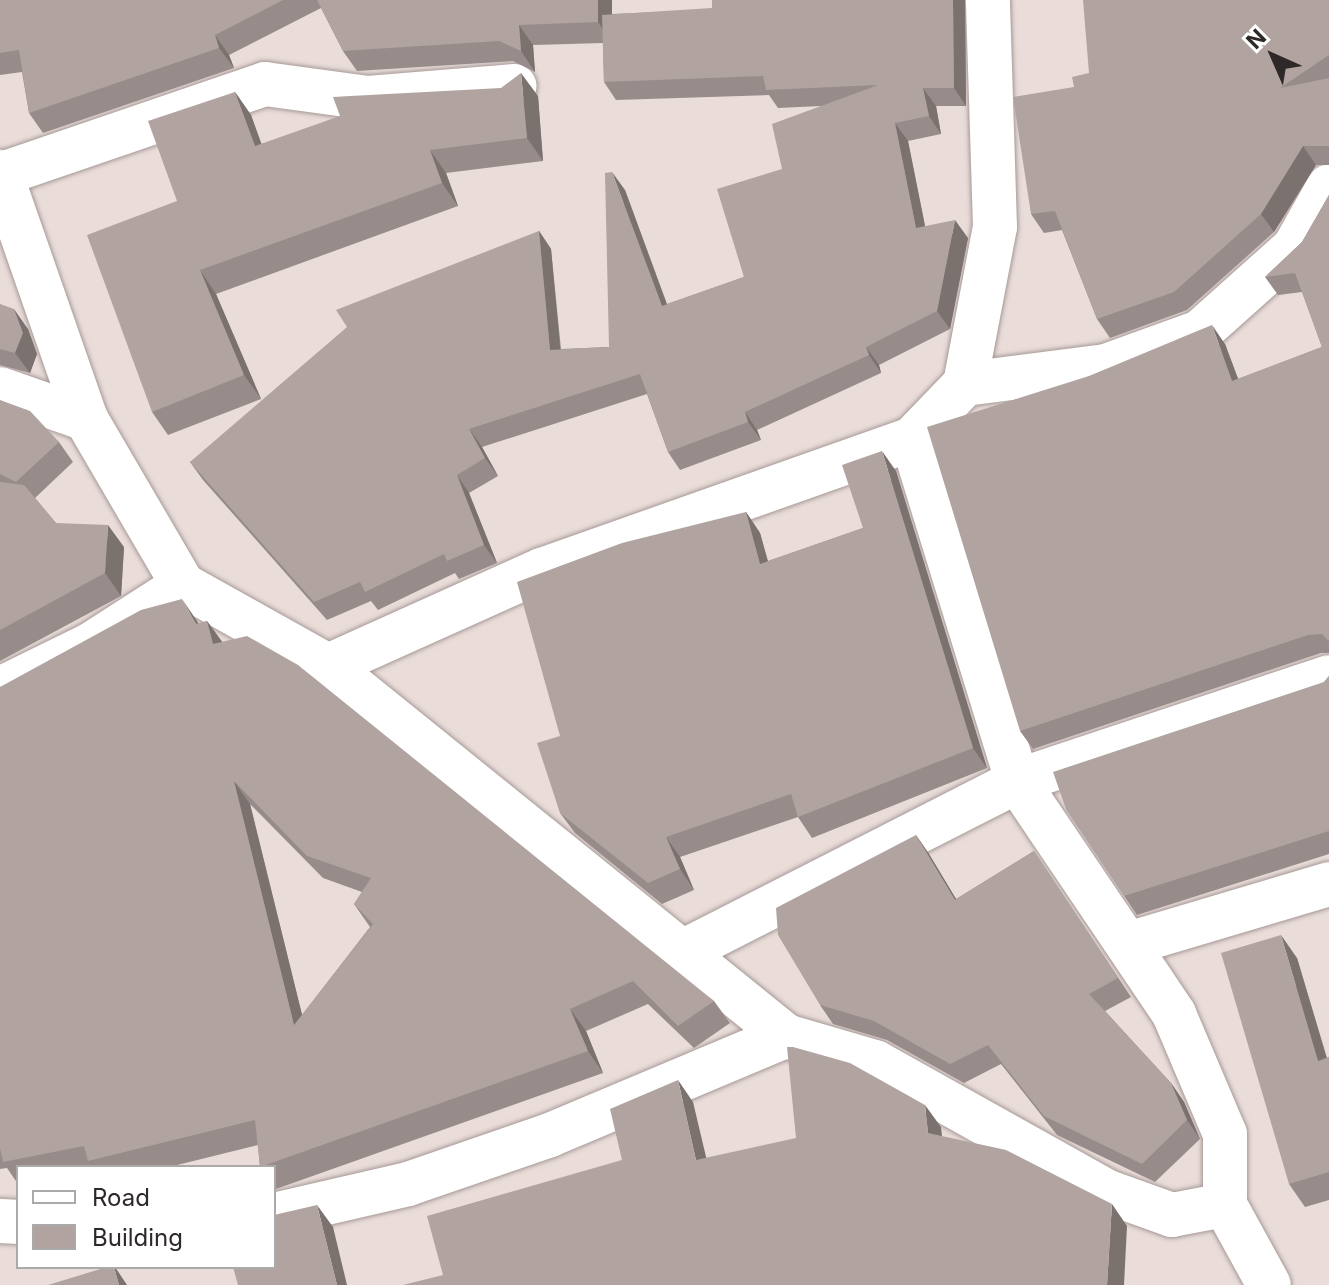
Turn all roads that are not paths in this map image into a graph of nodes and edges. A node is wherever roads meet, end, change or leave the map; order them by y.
1 (988, 0) edge
2 (515, 86) edge
3 (1, 173) edge
4 (1329, 186) edge
5 (965, 384) junction
6 (0, 389) edge
7 (86, 419) junction
8 (912, 439) junction
9 (183, 585) junction
10 (328, 666) junction
11 (1329, 677) edge
12 (0, 689) edge
13 (1017, 781) junction
14 (1329, 884) edge
15 (1128, 944) junction
16 (686, 950) junction
17 (786, 1036) junction
18 (1225, 1205) junction
19 (276, 1215) edge
20 (1269, 1285) edge

1 - 5 street
2 - 3 street
3 - 7 street
4 - 5 street
5 - 8 street
6 - 7 street
7 - 9 street
8 - 10 street
8 - 13 street
9 - 10 street
9 - 12 street
10 - 16 street
11 - 13 street
13 - 15 street
13 - 16 street
14 - 15 street
15 - 18 street
16 - 17 street
17 - 18 street
17 - 19 street
18 - 20 street

